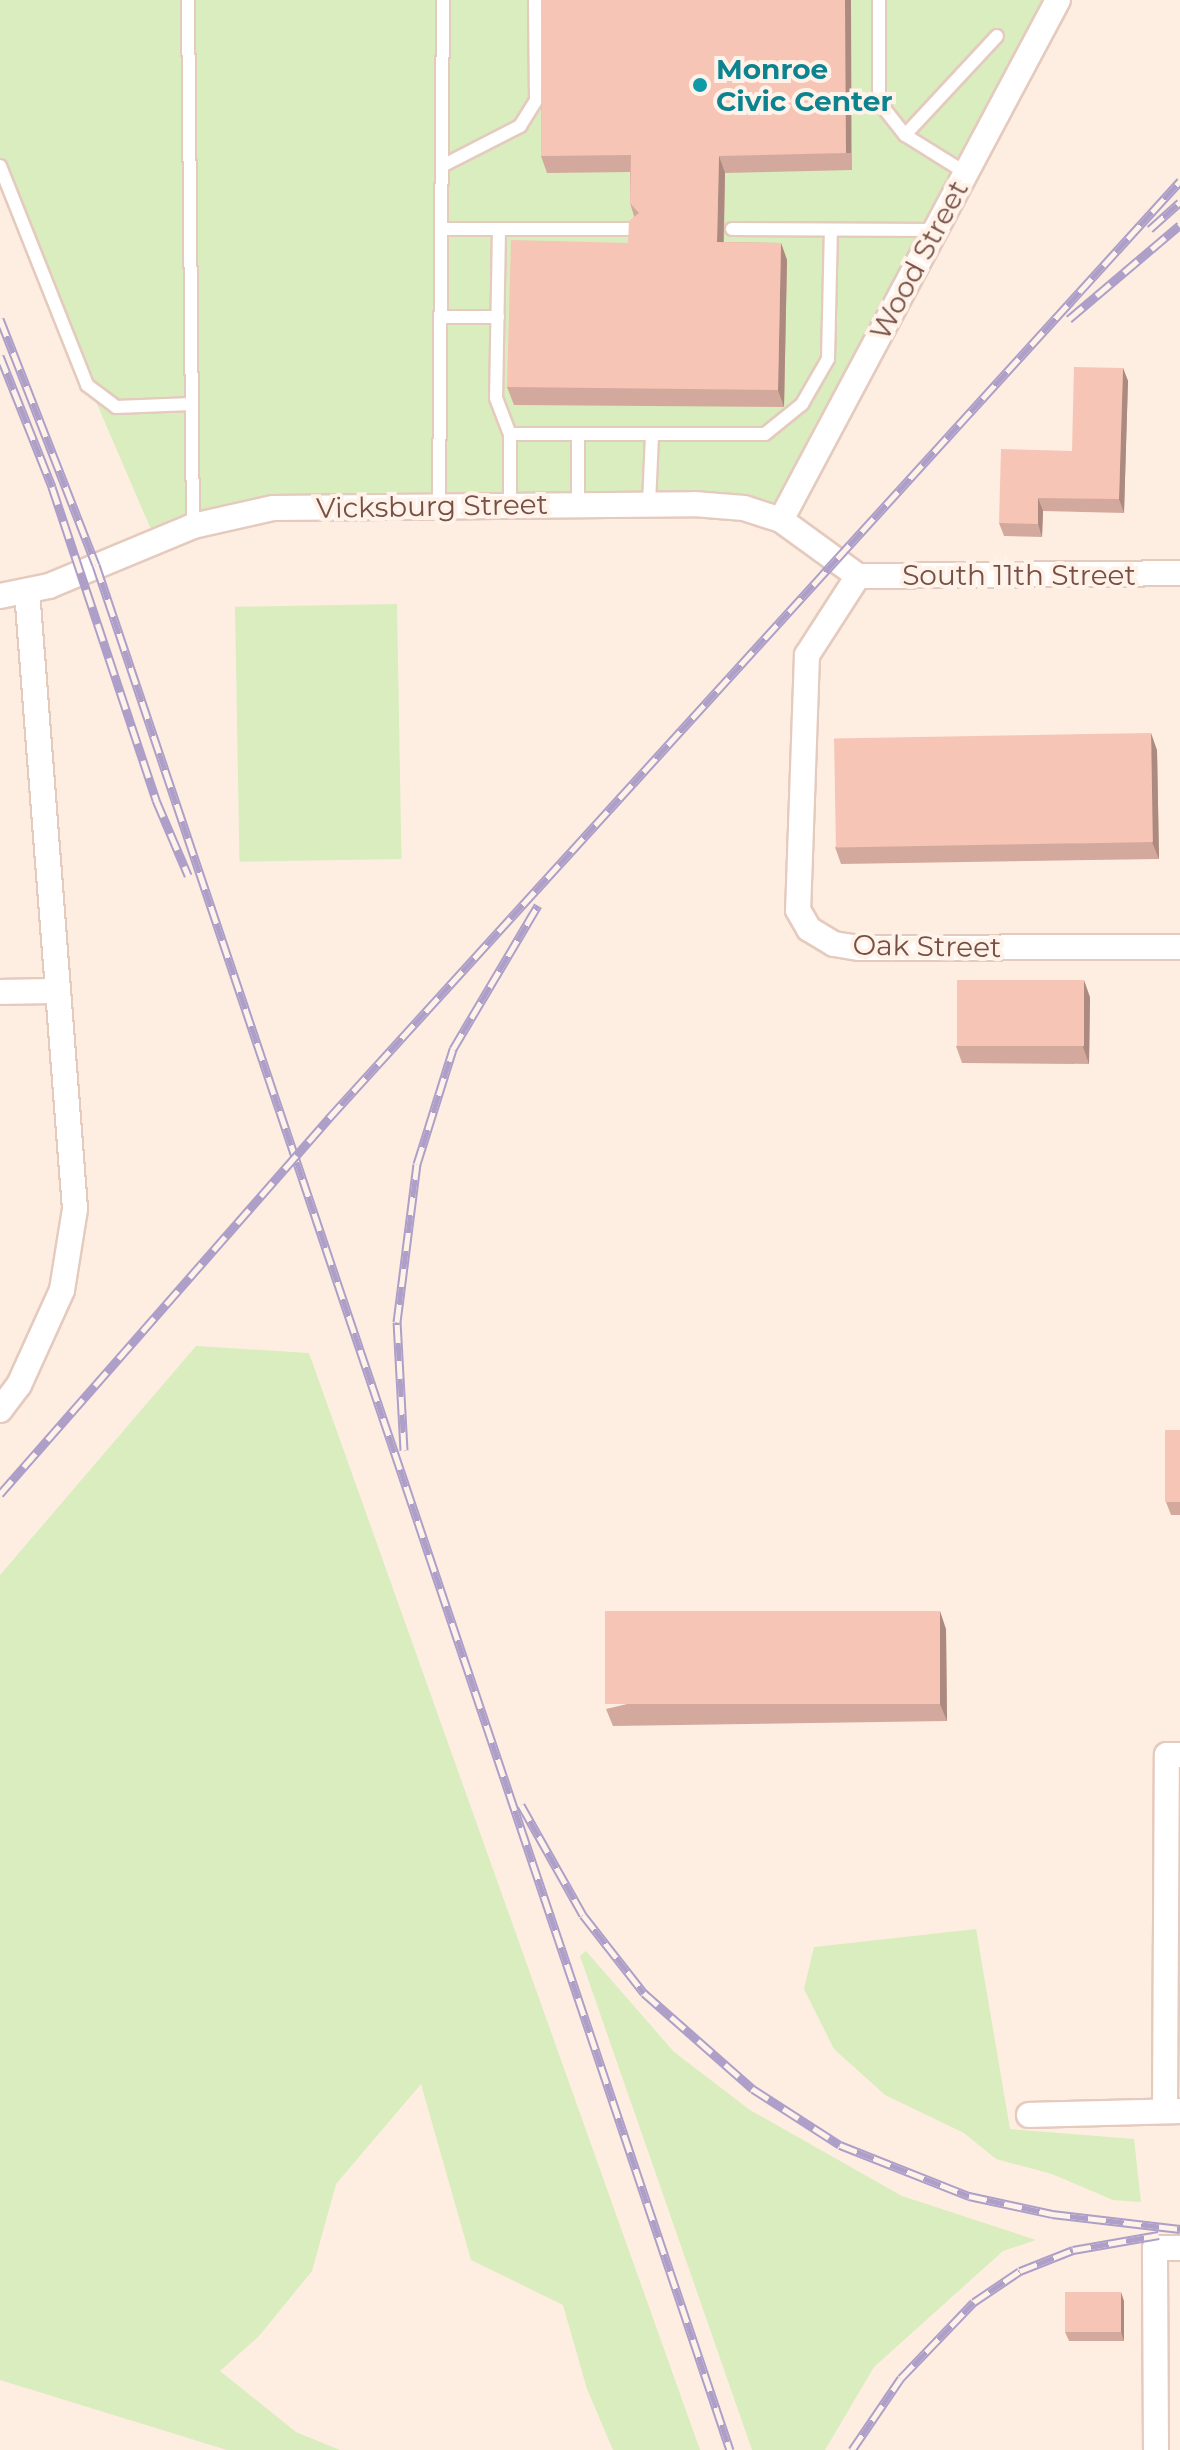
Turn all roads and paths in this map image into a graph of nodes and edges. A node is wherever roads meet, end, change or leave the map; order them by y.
1 (188, 0) edge
2 (443, 0) edge
3 (535, 0) edge
4 (879, 0) edge
5 (1058, 0) edge
6 (997, 36) dead end
7 (905, 135) junction
8 (0, 166) edge
9 (442, 166) junction
10 (966, 173) junction
11 (441, 229) junction
12 (499, 229) junction
13 (636, 229) edge
14 (732, 229) dead end
15 (831, 230) junction
16 (935, 230) junction
17 (441, 317) junction
18 (498, 317) junction
19 (192, 404) junction
20 (510, 434) junction
21 (652, 434) junction
22 (578, 435) junction
23 (649, 504) junction
24 (578, 505) junction
25 (439, 506) junction
26 (510, 506) junction
27 (781, 520) junction
28 (193, 526) junction
29 (1180, 573) edge
30 (858, 576) junction
31 (27, 591) junction
32 (0, 596) edge
33 (1180, 947) edge
34 (55, 991) junction
35 (0, 992) edge
36 (0, 1410) edge
37 (1173, 1755) edge
38 (1172, 2111) edge
39 (1029, 2115) dead end
40 (1180, 2248) edge
41 (1156, 2450) edge

1 - 19 lane
2 - 9 lane
3 - 9 lane
4 - 7 lane
5 - 10 street, Wood Street
6 - 7 lane
7 - 10 lane
8 - 19 lane
9 - 11 lane
10 - 16 street, Wood Street
11 - 12 lane
11 - 17 lane
12 - 13 lane
12 - 18 lane
14 - 15 lane
15 - 16 lane
15 - 21 lane
16 - 27 street, Wood Street
17 - 18 lane
17 - 25 lane
18 - 20 lane
19 - 28 lane
20 - 22 lane
20 - 26 lane
21 - 22 lane
21 - 23 lane
22 - 24 lane
23 - 24 street, Vicksburg Street
23 - 27 street, Vicksburg Street
24 - 26 street, Vicksburg Street
25 - 26 street, Vicksburg Street
25 - 28 street, Vicksburg Street
27 - 30 street, Vicksburg Street
28 - 31 street, Vicksburg Street
29 - 30 street, South 11th Street
30 - 33 street, Oak Street
31 - 32 street, Vicksburg Street
31 - 34 street
34 - 35 street
34 - 36 street
37 - 38 street
38 - 39 street
40 - 41 street

